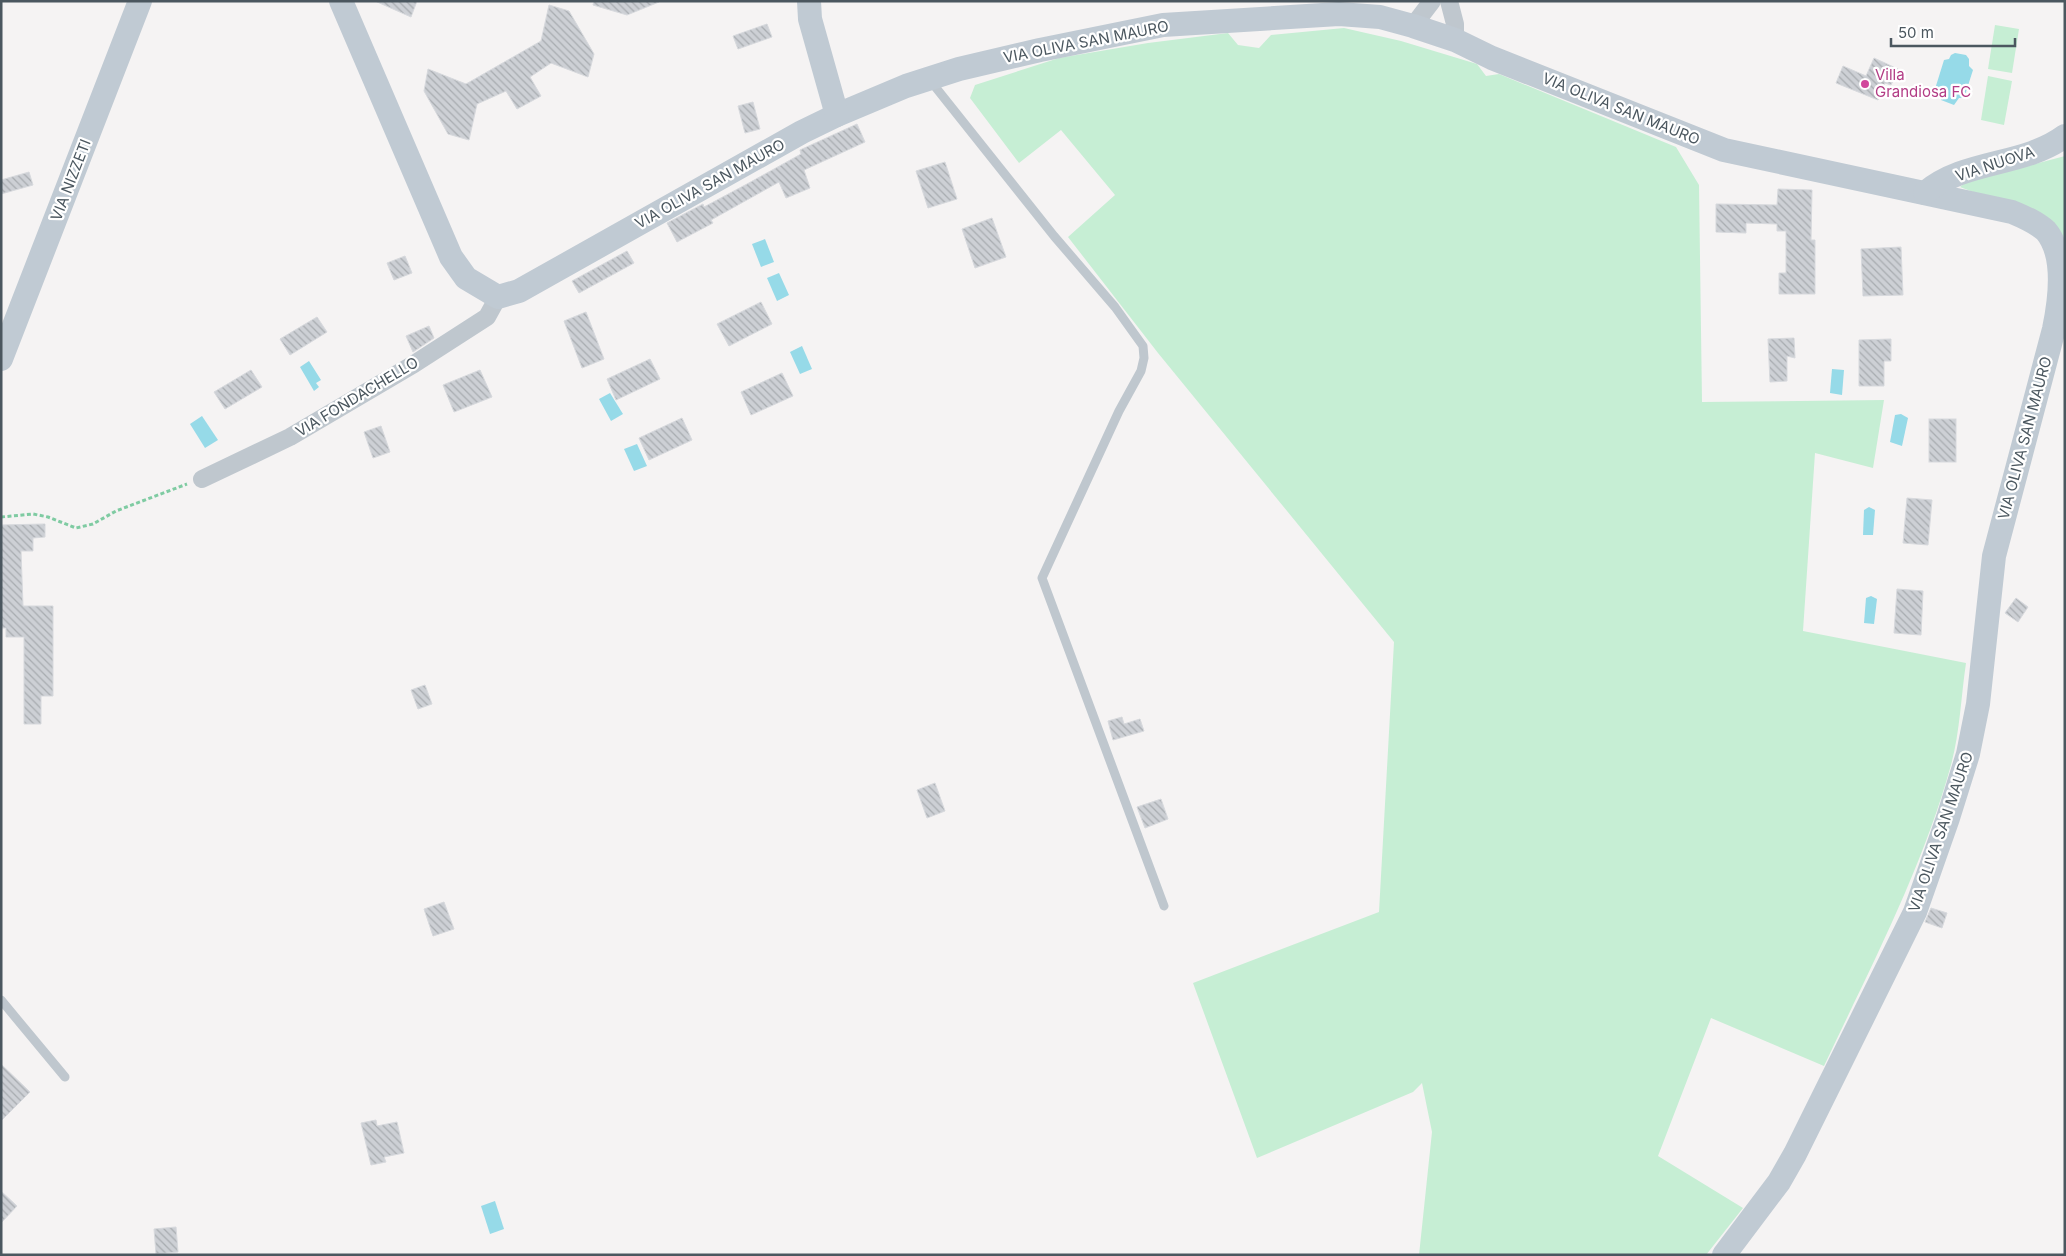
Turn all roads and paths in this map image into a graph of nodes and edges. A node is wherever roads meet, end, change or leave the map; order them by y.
1 (140, 1) edge
2 (341, 1) edge
3 (809, 1) edge
4 (1432, 1) edge
5 (1449, 1) edge
6 (1413, 26) junction
7 (1455, 40) junction
8 (929, 79) junction
9 (837, 116) junction
10 (2065, 136) edge
11 (1925, 193) junction
12 (498, 297) junction
13 (1, 359) edge
14 (202, 479) joint
15 (1, 517) edge
16 (1164, 906) dead end
17 (1, 1000) edge
18 (65, 1077) dead end
19 (1724, 1255) edge

1 - 13 street, VIA NIZZETI
2 - 12 street
3 - 9 street
4 - 6 street
5 - 7 street
6 - 7 street, VIA OLIVA SAN MAURO
6 - 8 street, VIA OLIVA SAN MAURO
7 - 11 street, VIA OLIVA SAN MAURO
8 - 9 street, VIA OLIVA SAN MAURO
8 - 16 lane
9 - 12 street, VIA OLIVA SAN MAURO
10 - 11 street, VIA NUOVA
11 - 19 street, VIA OLIVA SAN MAURO
12 - 14 street, VIA FONDACHELLO
14 - 15 path
17 - 18 lane

